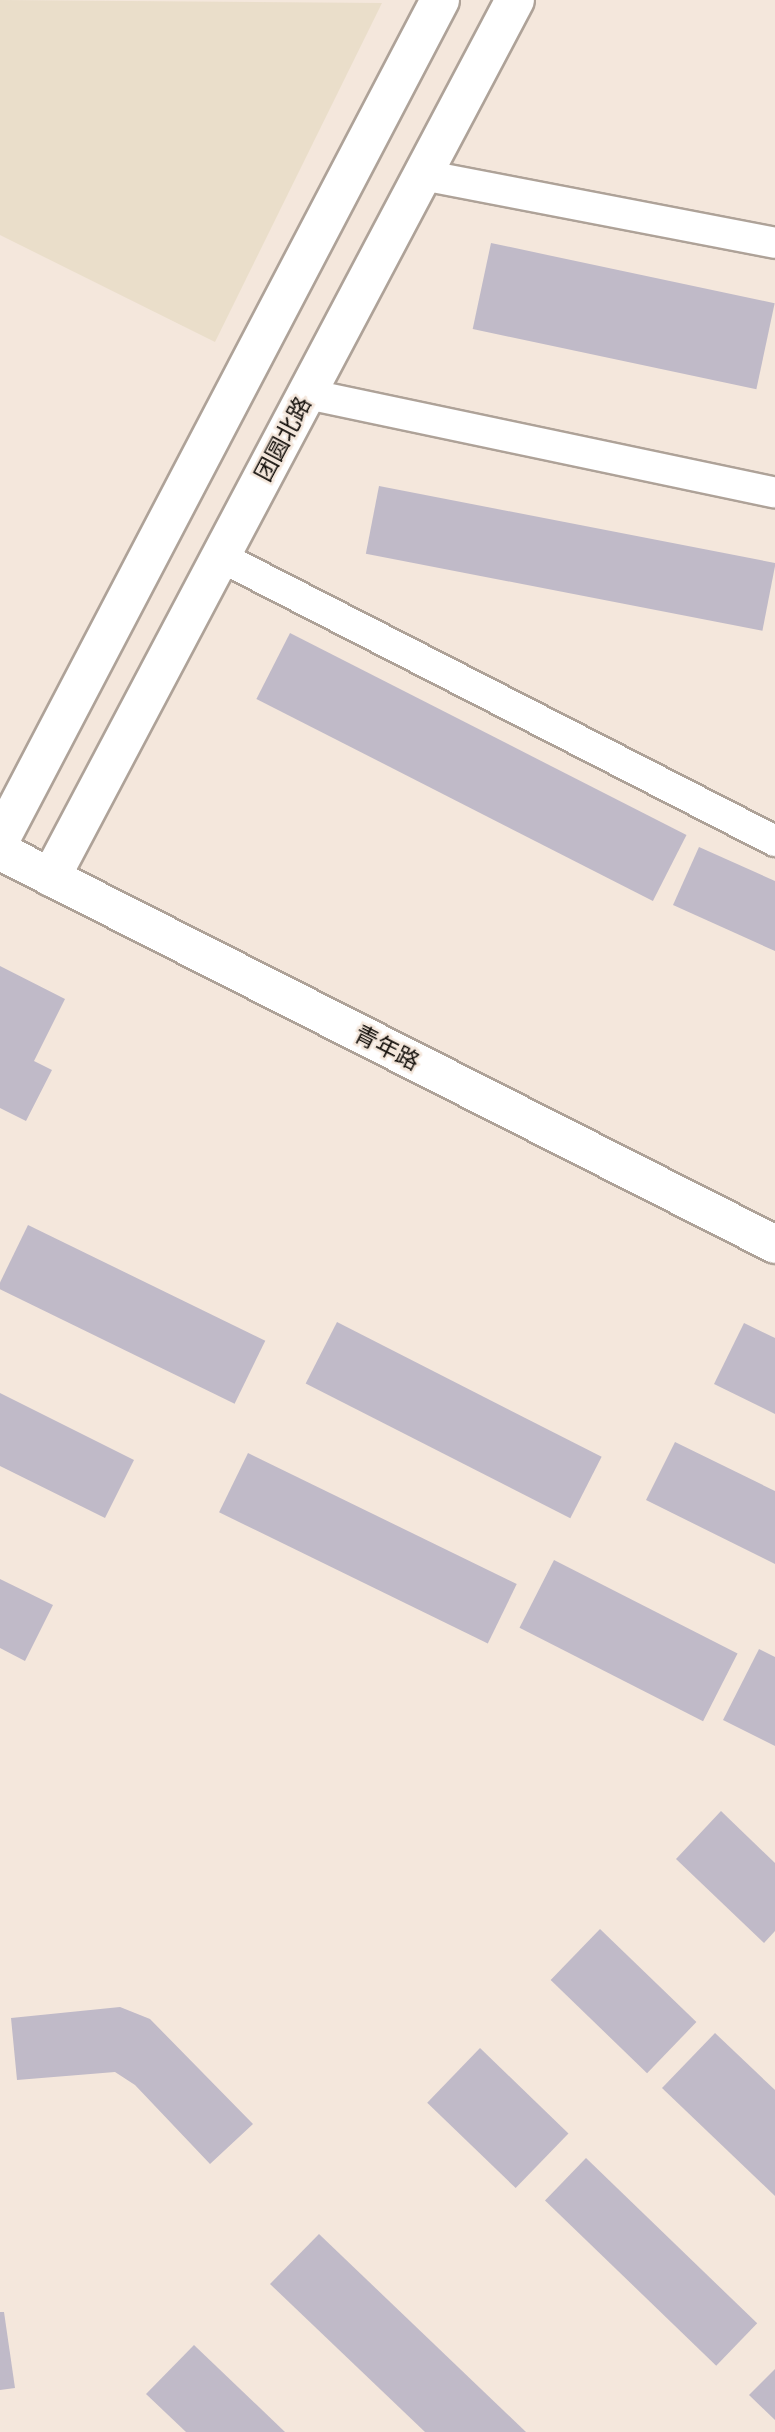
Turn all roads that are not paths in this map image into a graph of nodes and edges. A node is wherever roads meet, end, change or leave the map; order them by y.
1 (440, 0) edge
2 (515, 0) edge
3 (423, 175) junction
4 (775, 243) edge
5 (307, 394) junction
6 (775, 493) edge
7 (221, 557) junction
8 (0, 839) edge
9 (775, 841) edge
10 (0, 851) edge
11 (51, 877) junction
12 (775, 1244) edge

1 - 8 main road
2 - 3 main road, 团圆北路
3 - 4 street
3 - 5 main road, 团圆北路
5 - 6 street
5 - 7 main road, 团圆北路
7 - 9 street
7 - 11 main road, 团圆北路
10 - 11 street, 青年路
11 - 12 street, 青年路

